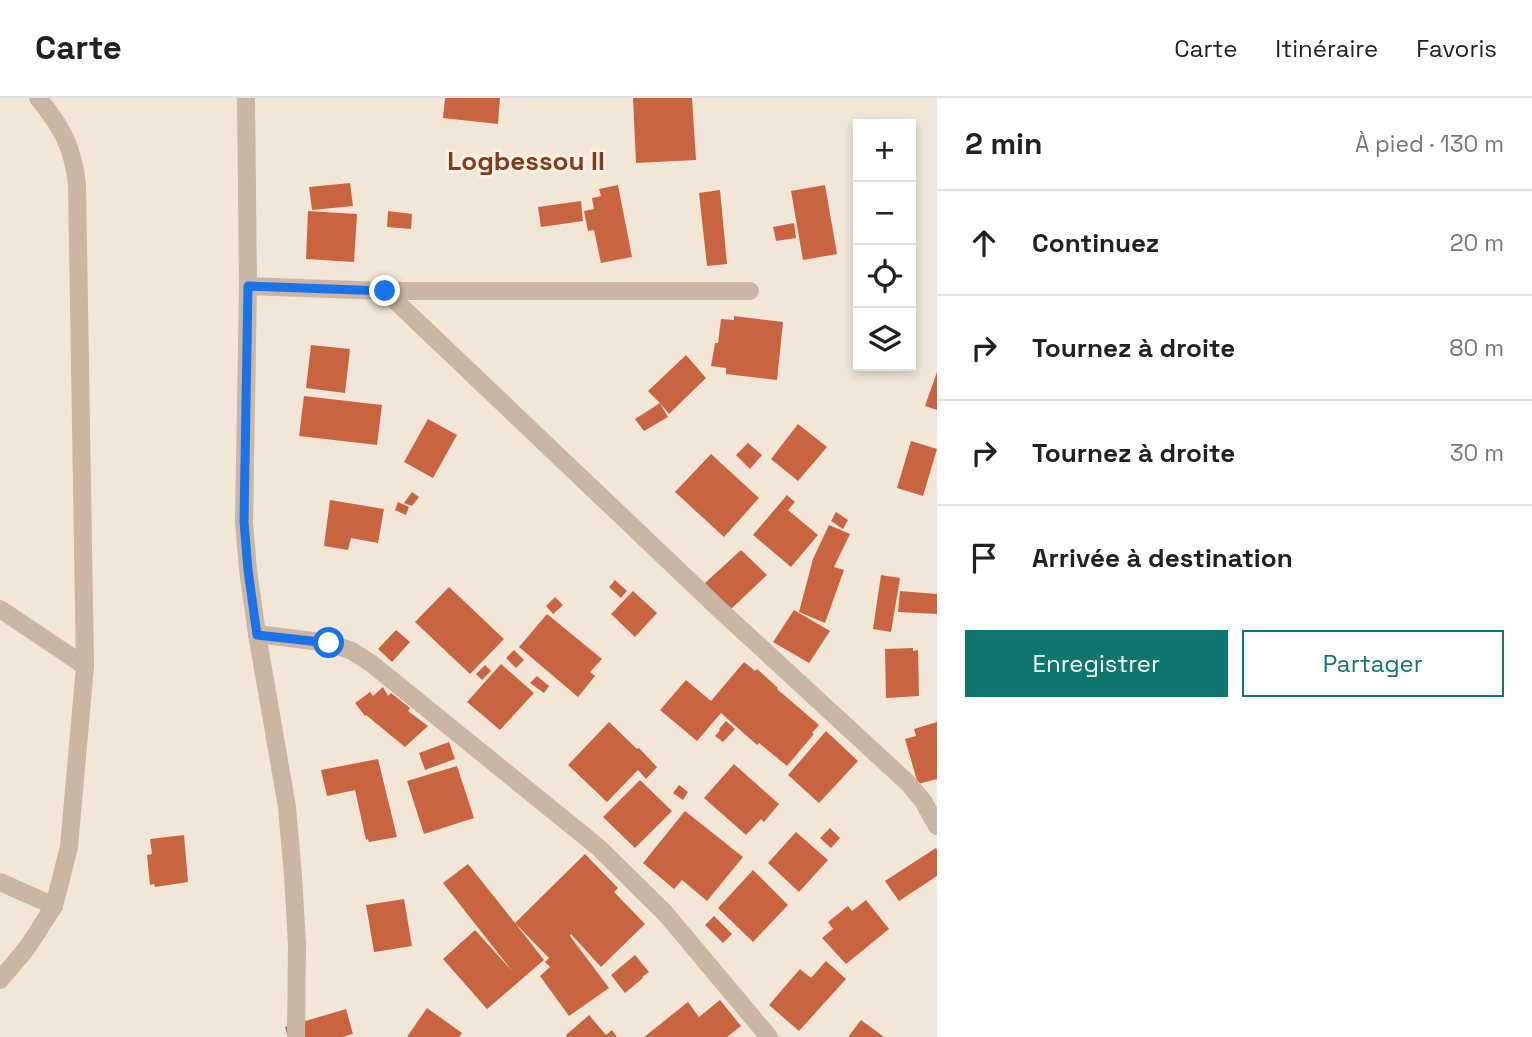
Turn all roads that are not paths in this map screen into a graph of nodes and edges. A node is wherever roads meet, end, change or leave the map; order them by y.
1 (38, 98) edge
2 (246, 98) edge
3 (248, 286) junction
4 (385, 291) junction
5 (750, 292) dead end
6 (0, 609) edge
7 (257, 635) junction
8 (85, 666) junction
9 (937, 826) edge
10 (0, 881) edge
11 (54, 906) junction
12 (0, 980) edge
13 (296, 1037) edge
14 (769, 1037) edge

1 - 8 street
2 - 3 street
3 - 4 street
3 - 7 street
4 - 5 street
4 - 9 street
6 - 8 street
7 - 13 street
7 - 14 street
8 - 11 street
10 - 11 street
11 - 12 street

